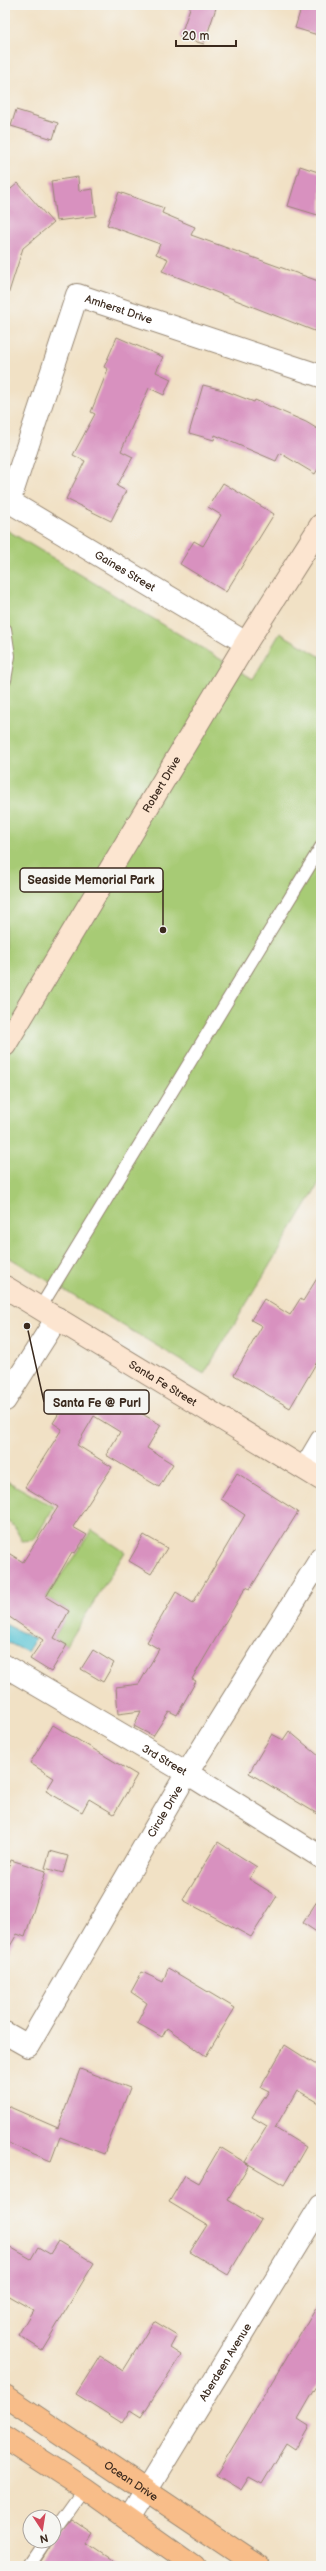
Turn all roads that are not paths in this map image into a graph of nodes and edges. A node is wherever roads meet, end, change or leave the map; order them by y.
1 (321, 376) edge
2 (7, 500) edge
3 (321, 525) edge
4 (5, 629) edge
5 (246, 643) junction
6 (5, 680) edge
7 (321, 847) edge
8 (5, 1046) edge
9 (5, 1287) edge
10 (49, 1313) junction
11 (5, 1400) edge
12 (321, 1441) edge
13 (313, 1473) edge
14 (321, 1558) edge
15 (5, 1666) edge
16 (187, 1773) junction
17 (321, 1857) edge
18 (5, 2033) edge
19 (321, 2205) edge
20 (5, 2396) edge
21 (5, 2437) edge
22 (84, 2488) junction
23 (148, 2491) junction
24 (62, 2519) edge
25 (129, 2519) junction
26 (41, 2549) edge
27 (29, 2566) edge
28 (194, 2566) edge
29 (258, 2566) edge

1 - 2 street, Amherst Drive
2 - 5 street, Gaines Street
3 - 5 street, Robert Drive
4 - 6 lane
5 - 8 street, Robert Drive
7 - 10 lane
9 - 10 street, Santa Fe Street
10 - 11 street
10 - 13 street, Santa Fe Street
12 - 13 street
14 - 16 street, Circle Drive
15 - 16 street, 3rd Street
16 - 17 street, 3rd Street
16 - 18 street, Circle Drive
19 - 23 street, Aberdeen Avenue
20 - 23 main road, Ocean Drive
21 - 22 main road
22 - 24 lane
22 - 25 main road
23 - 25 street, Aberdeen Avenue
23 - 29 main road, Ocean Drive
25 - 28 main road
26 - 27 lane

